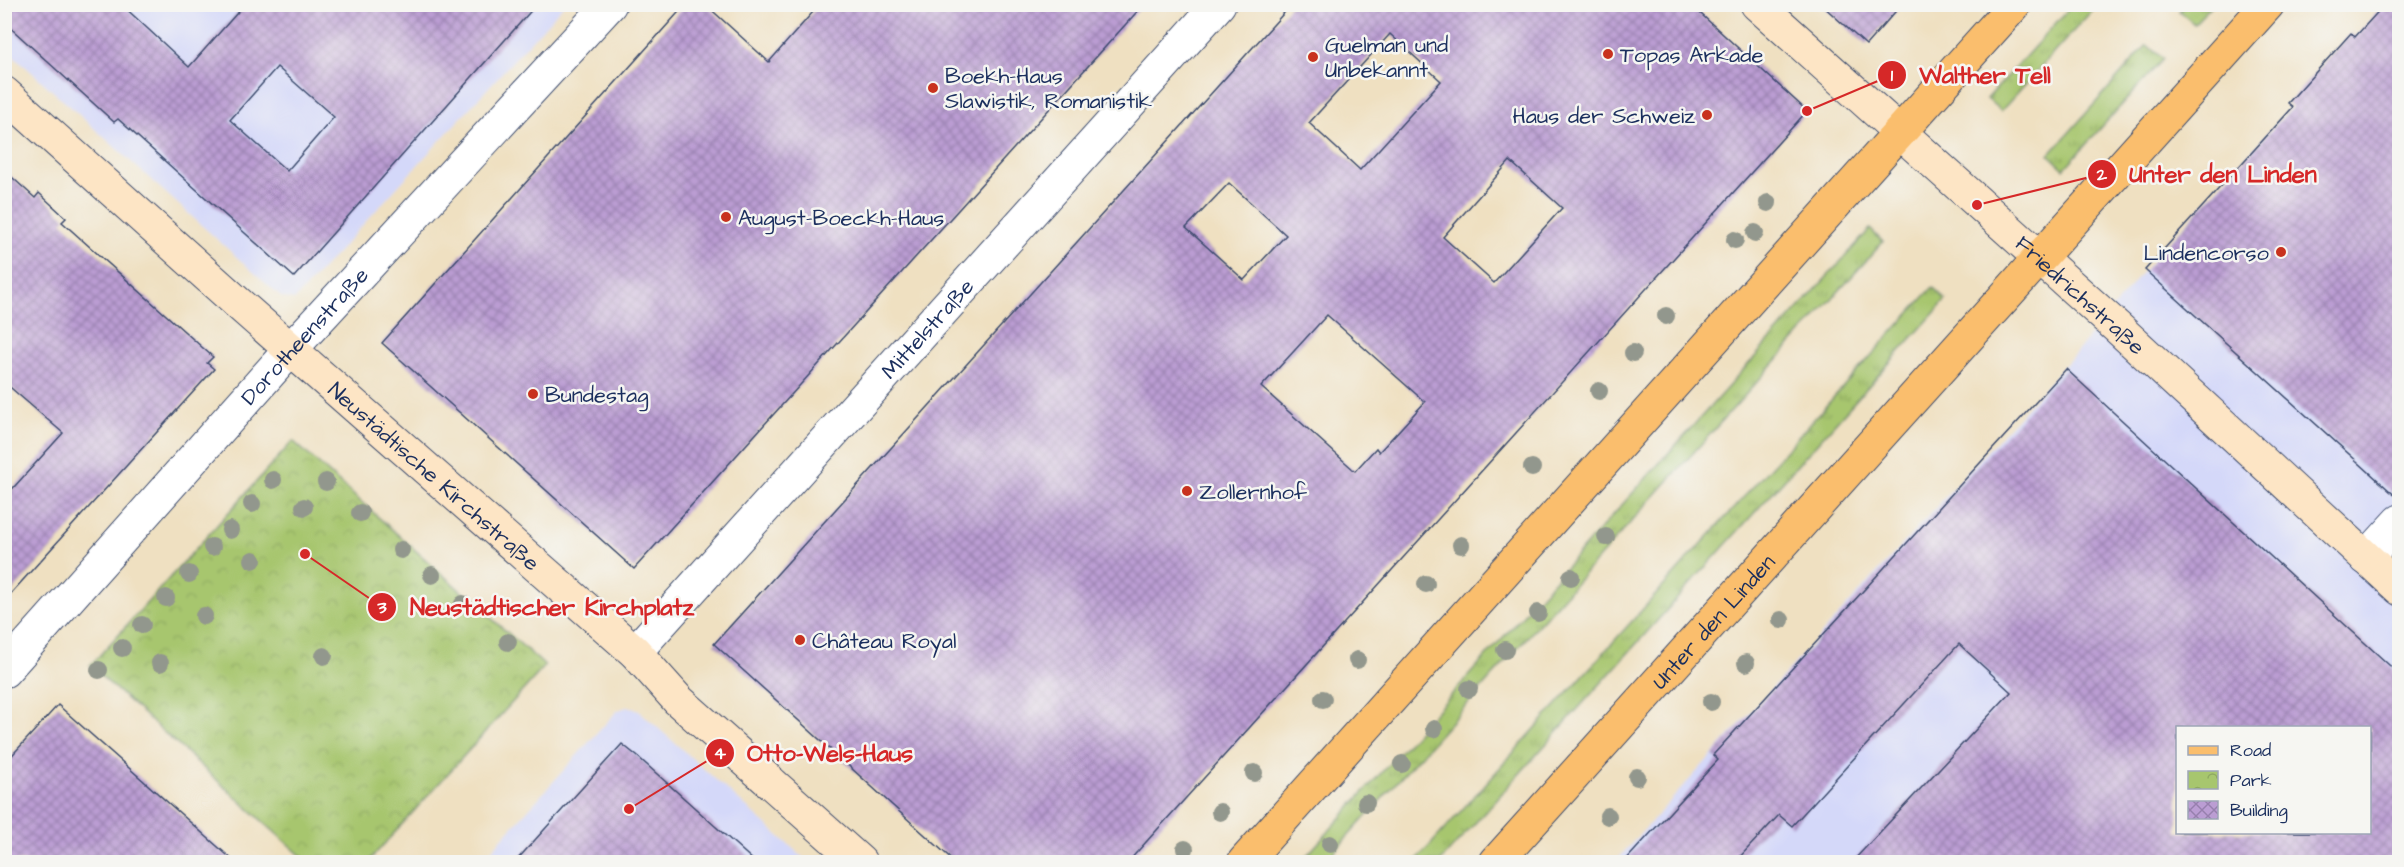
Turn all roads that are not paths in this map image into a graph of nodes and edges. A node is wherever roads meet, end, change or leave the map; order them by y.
1 (609, 4) edge
2 (1219, 4) edge
3 (1756, 4) edge
4 (2016, 4) edge
5 (2268, 4) edge
6 (4, 93) edge
7 (1900, 133) junction
8 (2040, 258) junction
9 (291, 349) junction
10 (2400, 521) edge
11 (2366, 558) junction
12 (2400, 589) edge
13 (635, 652) junction
14 (4, 671) edge
15 (860, 862) edge
16 (1244, 862) edge
17 (1496, 862) edge

1 - 9 street, Dorotheenstraße
2 - 13 street, Mittelstraße
3 - 7 street, Friedrichstraße
4 - 7 main road
5 - 8 main road, Unter den Linden
6 - 9 street, Neustädtische Kirchstraße
7 - 8 street, Friedrichstraße
7 - 16 main road
8 - 11 street, Friedrichstraße
8 - 17 main road, Unter den Linden
9 - 13 street, Neustädtische Kirchstraße
9 - 14 street, Dorotheenstraße
10 - 11 street
11 - 12 street, Friedrichstraße
13 - 15 street, Neustädtische Kirchstraße

